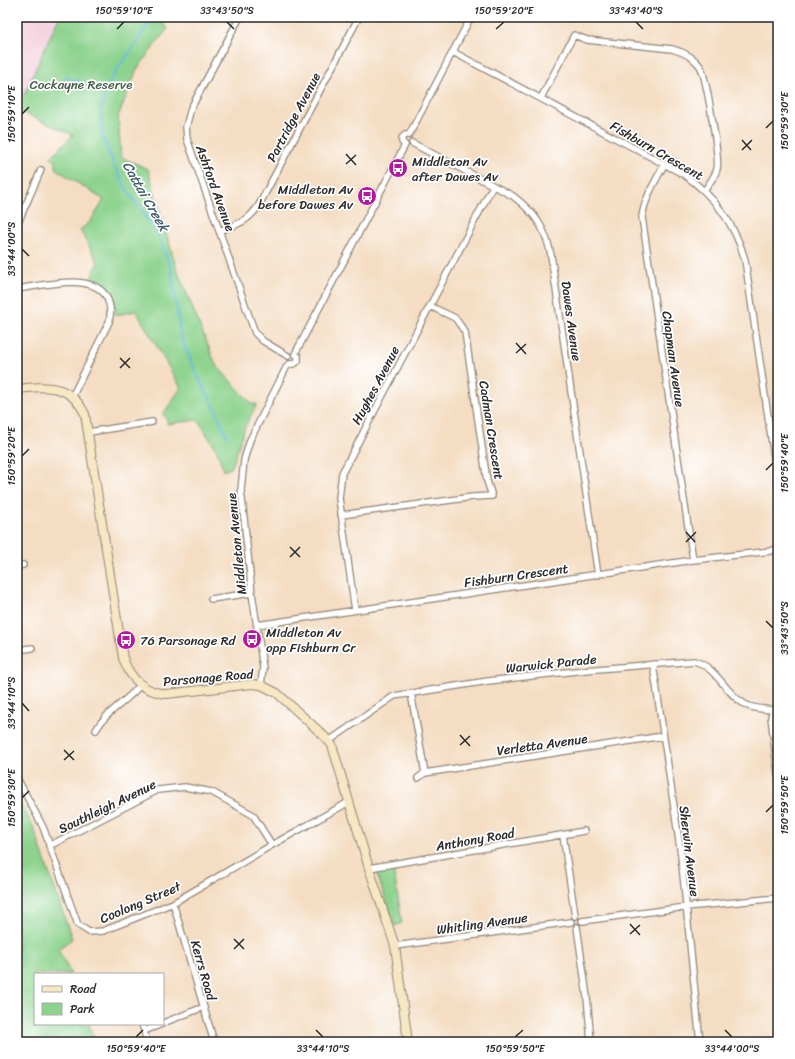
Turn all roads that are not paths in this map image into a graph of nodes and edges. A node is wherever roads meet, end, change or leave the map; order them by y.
1 (240, 17) edge
2 (359, 17) edge
3 (471, 17) edge
4 (453, 52) junction
5 (541, 98) junction
6 (409, 135) junction
7 (412, 143) junction
8 (405, 145) junction
9 (664, 165) junction
10 (41, 170) dead end
11 (493, 186) junction
12 (705, 190) junction
13 (17, 225) edge
14 (219, 231) junction
15 (17, 289) edge
16 (430, 306) junction
17 (295, 354) junction
18 (288, 356) junction
19 (290, 364) junction
20 (17, 389) edge
21 (72, 396) junction
22 (152, 422) dead end
23 (89, 432) junction
24 (778, 484) edge
25 (341, 515) junction
26 (778, 548) edge
27 (693, 560) junction
28 (598, 575) junction
29 (252, 593) junction
30 (211, 599) dead end
31 (355, 610) junction
32 (257, 625) junction
33 (32, 648) dead end
34 (17, 650) edge
35 (653, 664) junction
36 (140, 685) junction
37 (261, 685) junction
38 (411, 693) junction
39 (775, 709) edge
40 (96, 730) dead end
41 (662, 736) junction
42 (329, 741) junction
43 (425, 773) junction
44 (778, 774) edge
45 (17, 778) edge
46 (418, 778) dead end
47 (349, 802) junction
48 (584, 831) dead end
49 (563, 835) junction
50 (272, 845) junction
51 (49, 846) junction
52 (369, 868) junction
53 (778, 898) edge
54 (173, 903) junction
55 (686, 906) junction
56 (575, 916) junction
57 (582, 921) junction
58 (571, 922) junction
59 (577, 927) junction
60 (395, 946) junction
61 (204, 1007) junction
62 (164, 1023) edge
63 (142, 1025) edge
64 (159, 1025) edge
65 (144, 1031) junction
66 (147, 1042) edge
67 (214, 1042) edge
68 (408, 1042) edge
69 (591, 1042) edge
70 (700, 1042) edge

1 - 14 street, Ashford Avenue
2 - 14 street, Partridge Avenue
3 - 4 street
4 - 5 street, Fishburn Crescent
4 - 6 street
5 - 9 street, Fishburn Crescent
5 - 12 street
6 - 7 street
6 - 8 street
7 - 8 street
7 - 11 street, Dawes Avenue
8 - 17 street
9 - 12 street, Fishburn Crescent
9 - 27 street, Chapman Avenue
10 - 13 street
11 - 16 street, Hughes Avenue
11 - 28 street, Dawes Avenue
12 - 24 street, Fishburn Crescent
14 - 18 street, Ashford Avenue
15 - 21 street
16 - 25 street, Hughes Avenue
16 - 25 street, Cadman Crescent
17 - 18 street
17 - 19 street
18 - 19 street
19 - 29 street, Middleton Avenue
20 - 21 street
21 - 23 street
22 - 23 street
23 - 36 street
25 - 31 street, Hughes Avenue
26 - 27 street, Fishburn Crescent
27 - 28 street, Fishburn Crescent
28 - 31 street, Fishburn Crescent
29 - 30 street
29 - 32 street, Middleton Avenue
31 - 32 street, Fishburn Crescent
32 - 37 street, Middleton Avenue
33 - 34 street
35 - 38 street, Warwick Parade
35 - 39 street, Warwick Parade
35 - 41 street, Sherwin Avenue
36 - 37 street, Parsonage Road
36 - 40 street
37 - 42 street, Parsonage Road
38 - 42 street, Warwick Parade
38 - 43 street
39 - 44 street
41 - 43 street, Verletta Avenue
41 - 55 street, Sherwin Avenue
42 - 47 street, Parsonage Road
43 - 46 street, Verletta Avenue
45 - 51 street, Coolong Street
47 - 50 street, Coolong Street
47 - 52 street, Parsonage Road
48 - 49 street, Anthony Road
49 - 52 street, Anthony Road
49 - 56 street
50 - 51 street, Southleigh Avenue
50 - 54 street, Coolong Street
51 - 54 street, Coolong Street
52 - 60 street, Parsonage Road
53 - 55 street
54 - 61 street, Kerrs Road
55 - 57 street
55 - 70 street, Sherwin Avenue
56 - 57 street
56 - 58 street
57 - 59 street
58 - 59 street
58 - 60 street, Whitling Avenue
59 - 69 street
60 - 68 street, Parsonage Road
61 - 62 street
61 - 67 street, Kerrs Road
63 - 65 street
64 - 65 street
65 - 66 street

